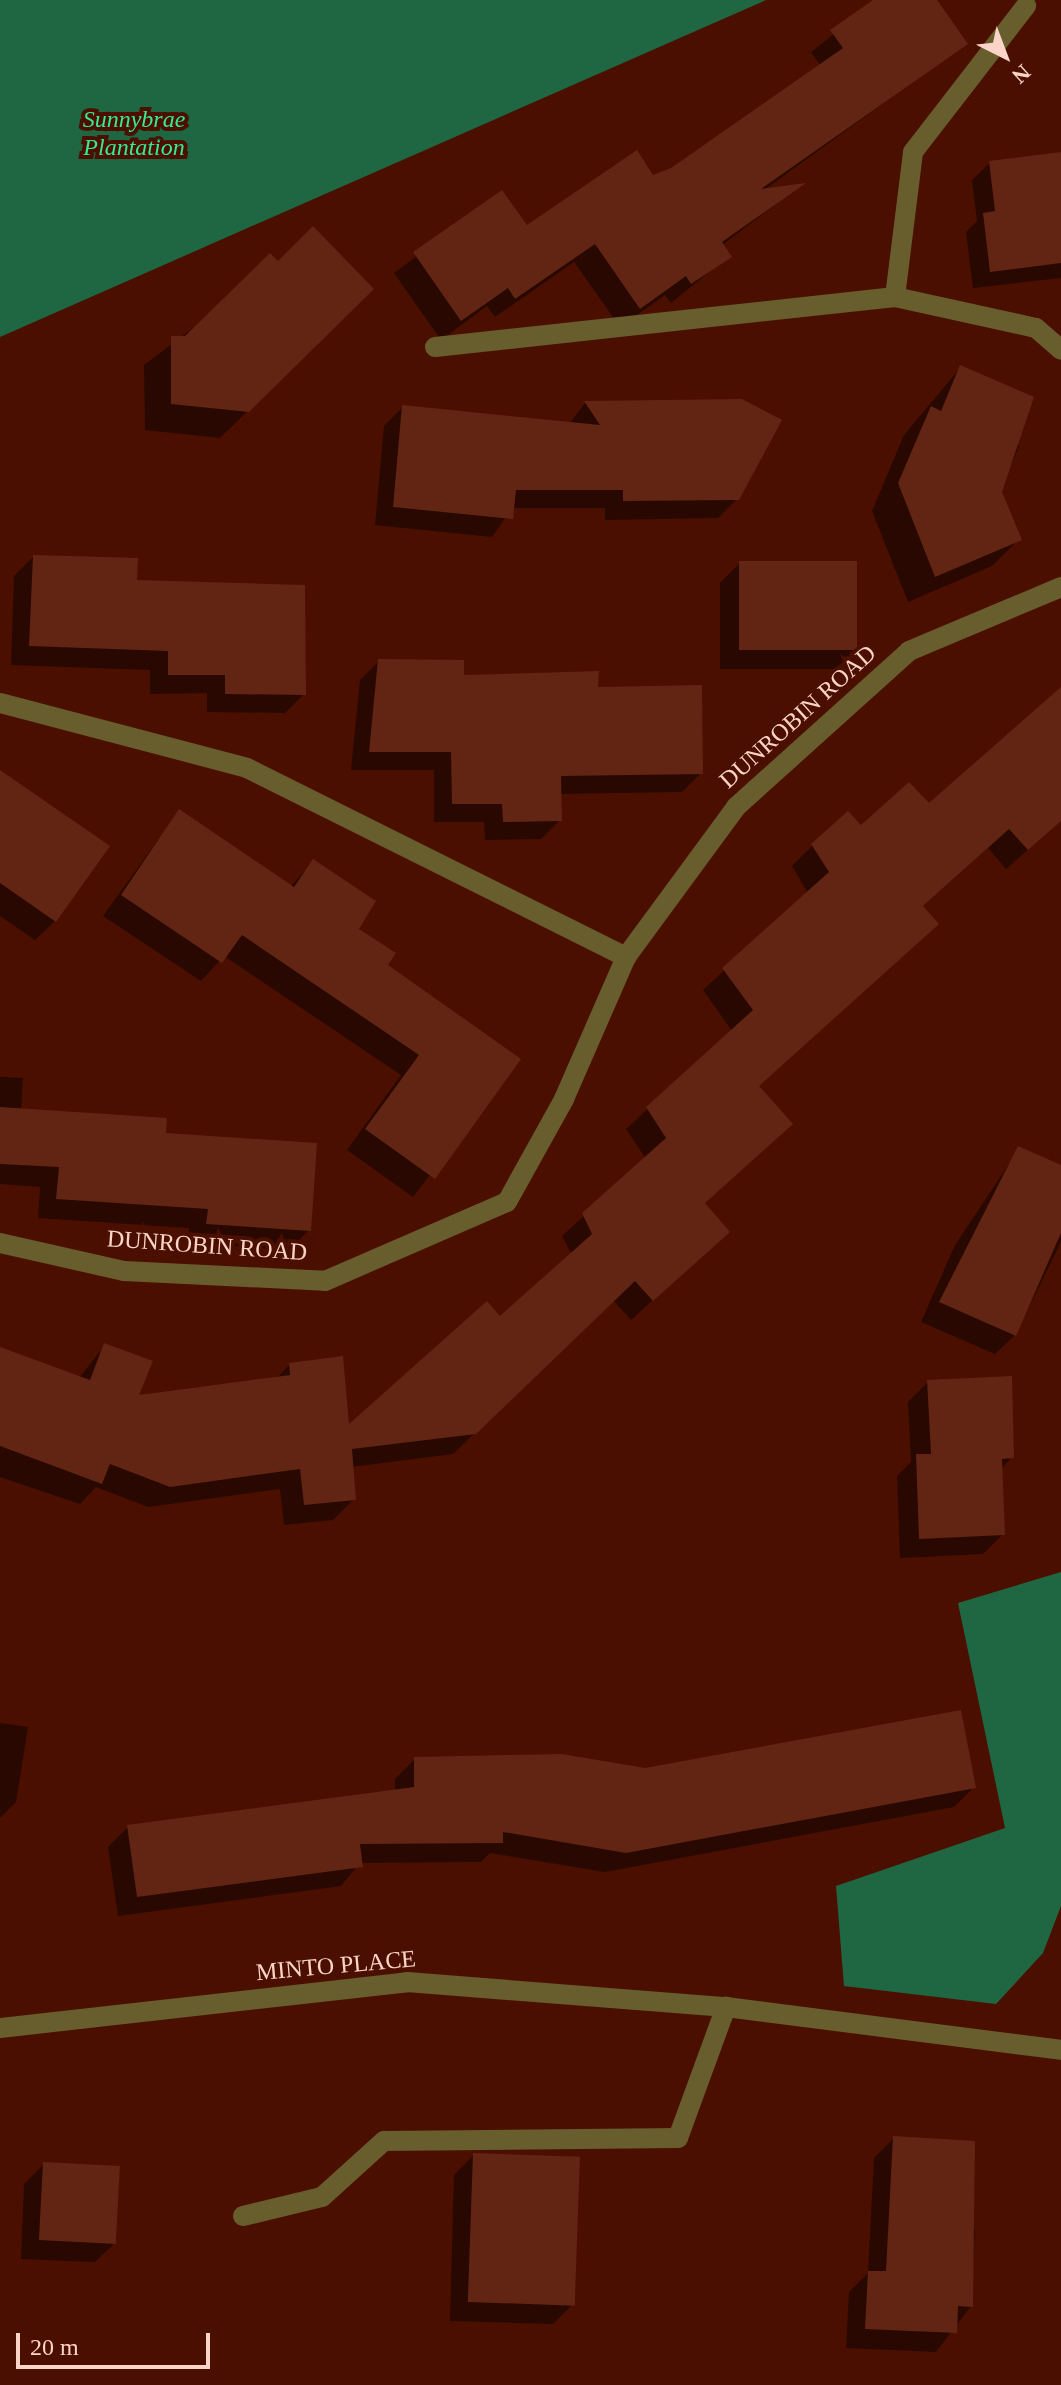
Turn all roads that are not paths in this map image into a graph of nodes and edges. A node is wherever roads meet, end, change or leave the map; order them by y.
1 (1026, 6) dead end
2 (895, 297) junction
3 (435, 347) dead end
4 (1061, 350) edge
5 (1061, 587) edge
6 (0, 703) edge
7 (626, 957) junction
8 (0, 1243) edge
9 (726, 2007) junction
10 (0, 2028) edge
11 (1061, 2050) edge
12 (243, 2216) dead end

1 - 2 street
2 - 3 street
2 - 4 street
5 - 7 street, DUNROBIN ROAD
6 - 7 street
7 - 8 street, DUNROBIN ROAD
9 - 10 street, MINTO PLACE
9 - 11 street, MINTO PLACE
9 - 12 street

